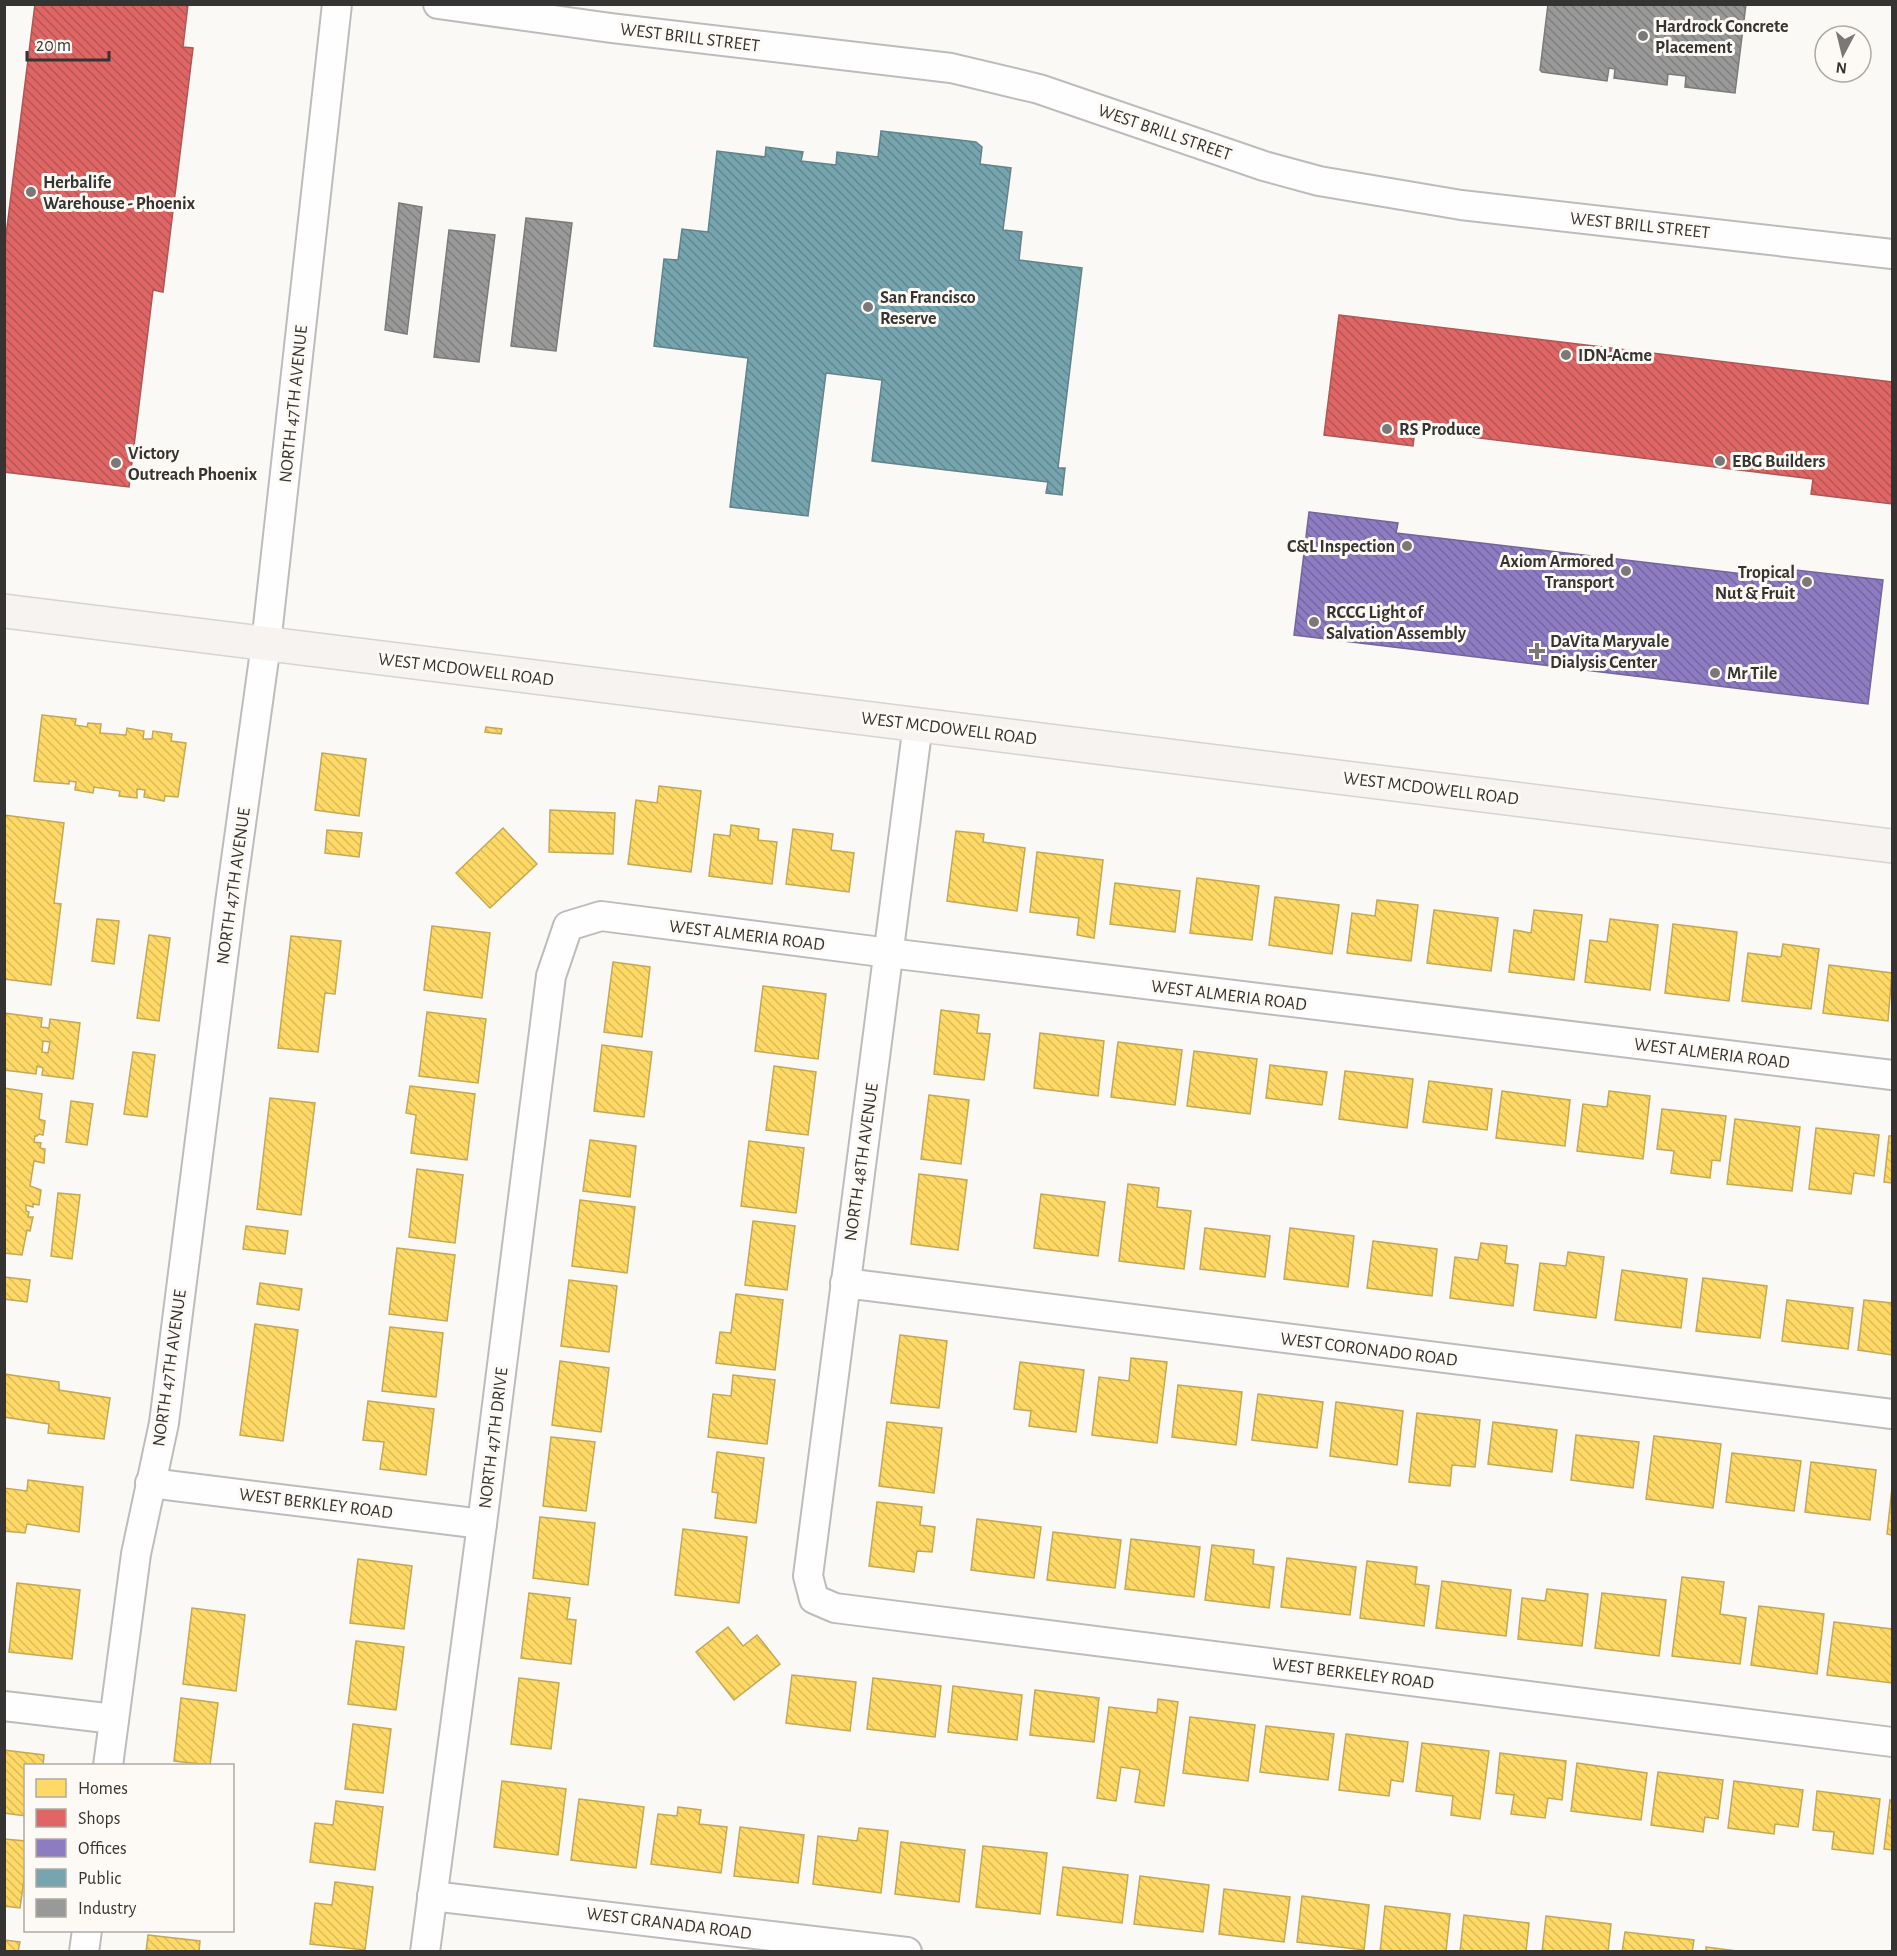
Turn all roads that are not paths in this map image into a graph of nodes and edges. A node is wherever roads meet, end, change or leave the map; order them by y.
1 (337, 4) edge
2 (438, 4) edge
3 (1893, 254) edge
4 (4, 611) edge
5 (266, 644) junction
6 (918, 724) junction
7 (1893, 846) edge
8 (568, 926) joint
9 (889, 953) junction
10 (1893, 1075) edge
11 (845, 1283) junction
12 (1893, 1414) edge
13 (150, 1483) junction
14 (482, 1524) junction
15 (814, 1599) joint
16 (4, 1706) edge
17 (114, 1719) junction
18 (1893, 1742) edge
19 (108, 1764) edge
20 (432, 1896) junction
21 (87, 1932) edge
22 (758, 1942) edge
23 (84, 1952) edge
24 (425, 1952) edge
25 (907, 1952) edge

1 - 5 street, NORTH 47TH AVENUE
2 - 3 street, WEST BRILL STREET
4 - 5 main road, WEST MCDOWELL ROAD
5 - 6 main road, WEST MCDOWELL ROAD
5 - 13 street, NORTH 47TH AVENUE
6 - 7 main road, WEST MCDOWELL ROAD
6 - 9 street, NORTH 48TH AVENUE
8 - 9 street, WEST ALMERIA ROAD
8 - 14 street, NORTH 47TH DRIVE
9 - 10 street, WEST ALMERIA ROAD
9 - 11 street, NORTH 48TH AVENUE
11 - 12 street, WEST CORONADO ROAD
11 - 15 street, NORTH 48TH AVENUE
13 - 14 street, WEST BERKLEY ROAD
13 - 17 street, NORTH 47TH AVENUE
14 - 20 street, NORTH 47TH DRIVE
15 - 18 street, WEST BERKELEY ROAD
16 - 17 street
17 - 19 street, NORTH 47TH AVENUE
20 - 22 street, WEST GRANADA ROAD
20 - 24 street, NORTH 47TH DRIVE
21 - 23 street
22 - 25 street, WEST GRANADA ROAD

